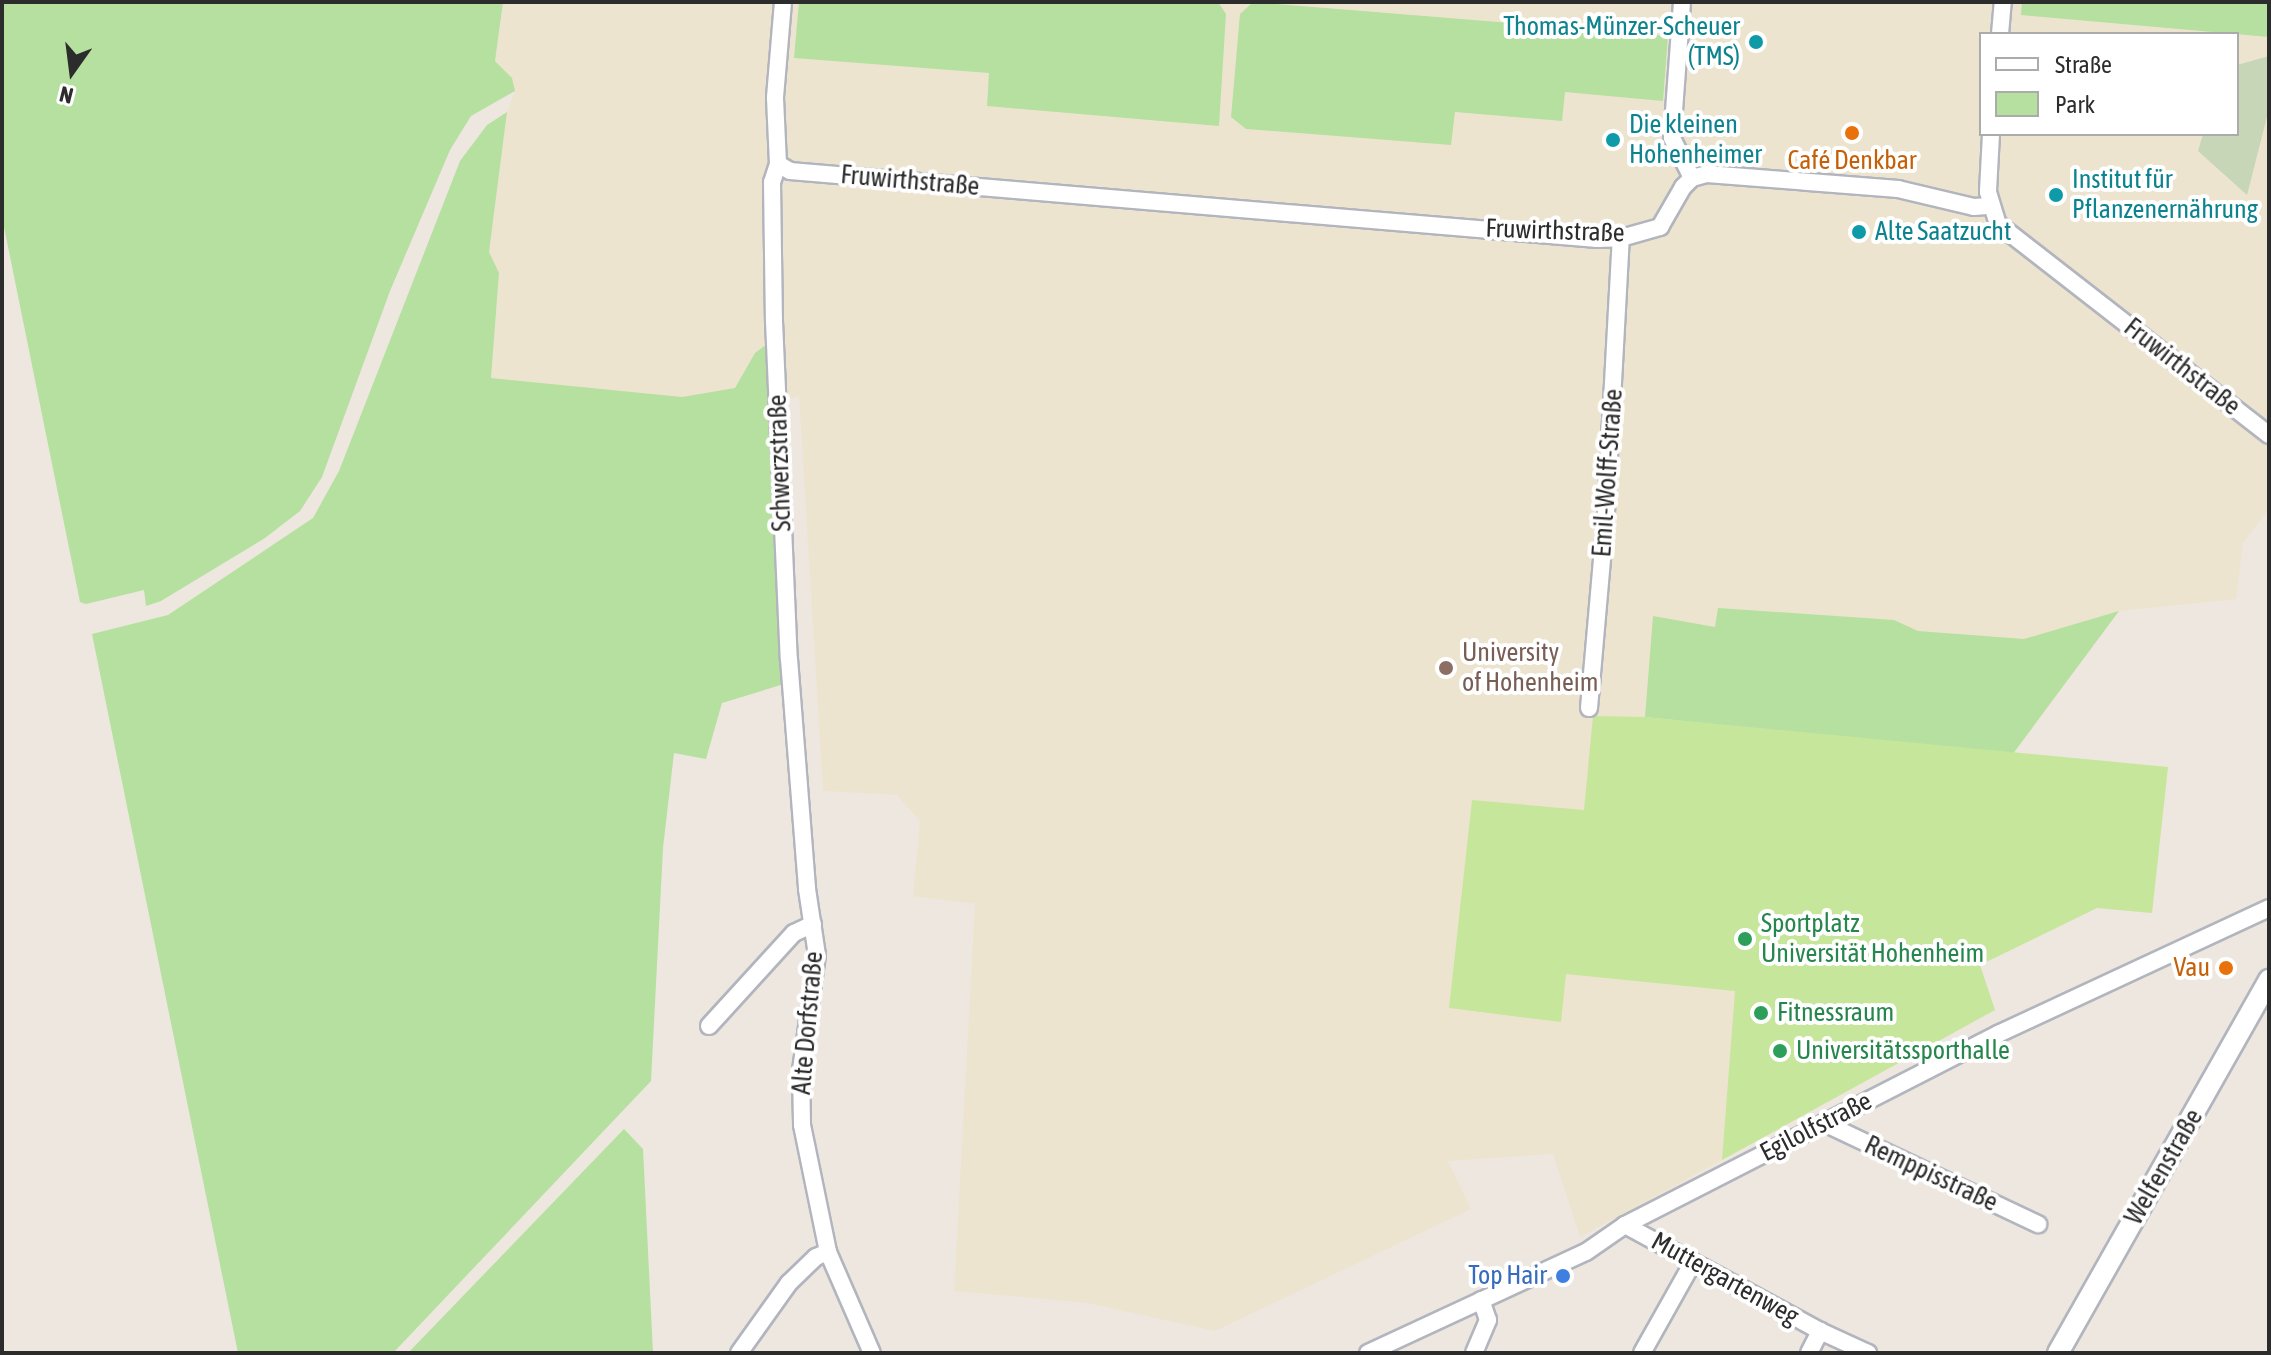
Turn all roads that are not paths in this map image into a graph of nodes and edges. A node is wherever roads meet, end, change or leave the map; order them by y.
1 (783, 2) edge
2 (1682, 2) edge
3 (2003, 2) edge
4 (2000, 32) edge
5 (1991, 136) edge
6 (778, 164) junction
7 (1692, 178) junction
8 (1990, 206) junction
9 (1621, 238) junction
10 (2269, 435) edge
11 (1589, 708) dead end
12 (2269, 908) edge
13 (813, 924) junction
14 (2269, 982) edge
15 (709, 1026) dead end
16 (1824, 1123) junction
17 (2038, 1224) dead end
18 (1625, 1225) junction
19 (828, 1252) junction
20 (1692, 1264) junction
21 (1481, 1300) junction
22 (1820, 1331) junction
23 (2060, 1352) edge
24 (739, 1353) edge
25 (872, 1353) edge
26 (1368, 1353) edge
27 (1474, 1353) edge
28 (1642, 1353) edge
29 (1809, 1353) edge
30 (1868, 1353) edge

1 - 6 street, Schwerzstraße
2 - 7 street
3 - 4 street
5 - 8 street
6 - 9 street, Fruwirthstraße
6 - 13 street, Schwerzstraße
7 - 8 street
7 - 9 street, Fruwirthstraße
8 - 10 street, Fruwirthstraße
9 - 11 street, Emil-Wolff-Straße
12 - 16 street, Egilolfstraße
13 - 15 street, Alte Dorfstraße
13 - 19 street, Alte Dorfstraße
14 - 23 street, Welfenstraße
16 - 17 street, Remppisstraße
16 - 18 street, Egilolfstraße
18 - 20 street, Muttergartenweg
18 - 21 street, Egilolfstraße
19 - 24 street
19 - 25 street, Alte Dorfstraße
20 - 22 street, Muttergartenweg
20 - 28 street
21 - 26 street, Egilolfstraße
21 - 27 street
22 - 29 street
22 - 30 street, Muttergartenweg

